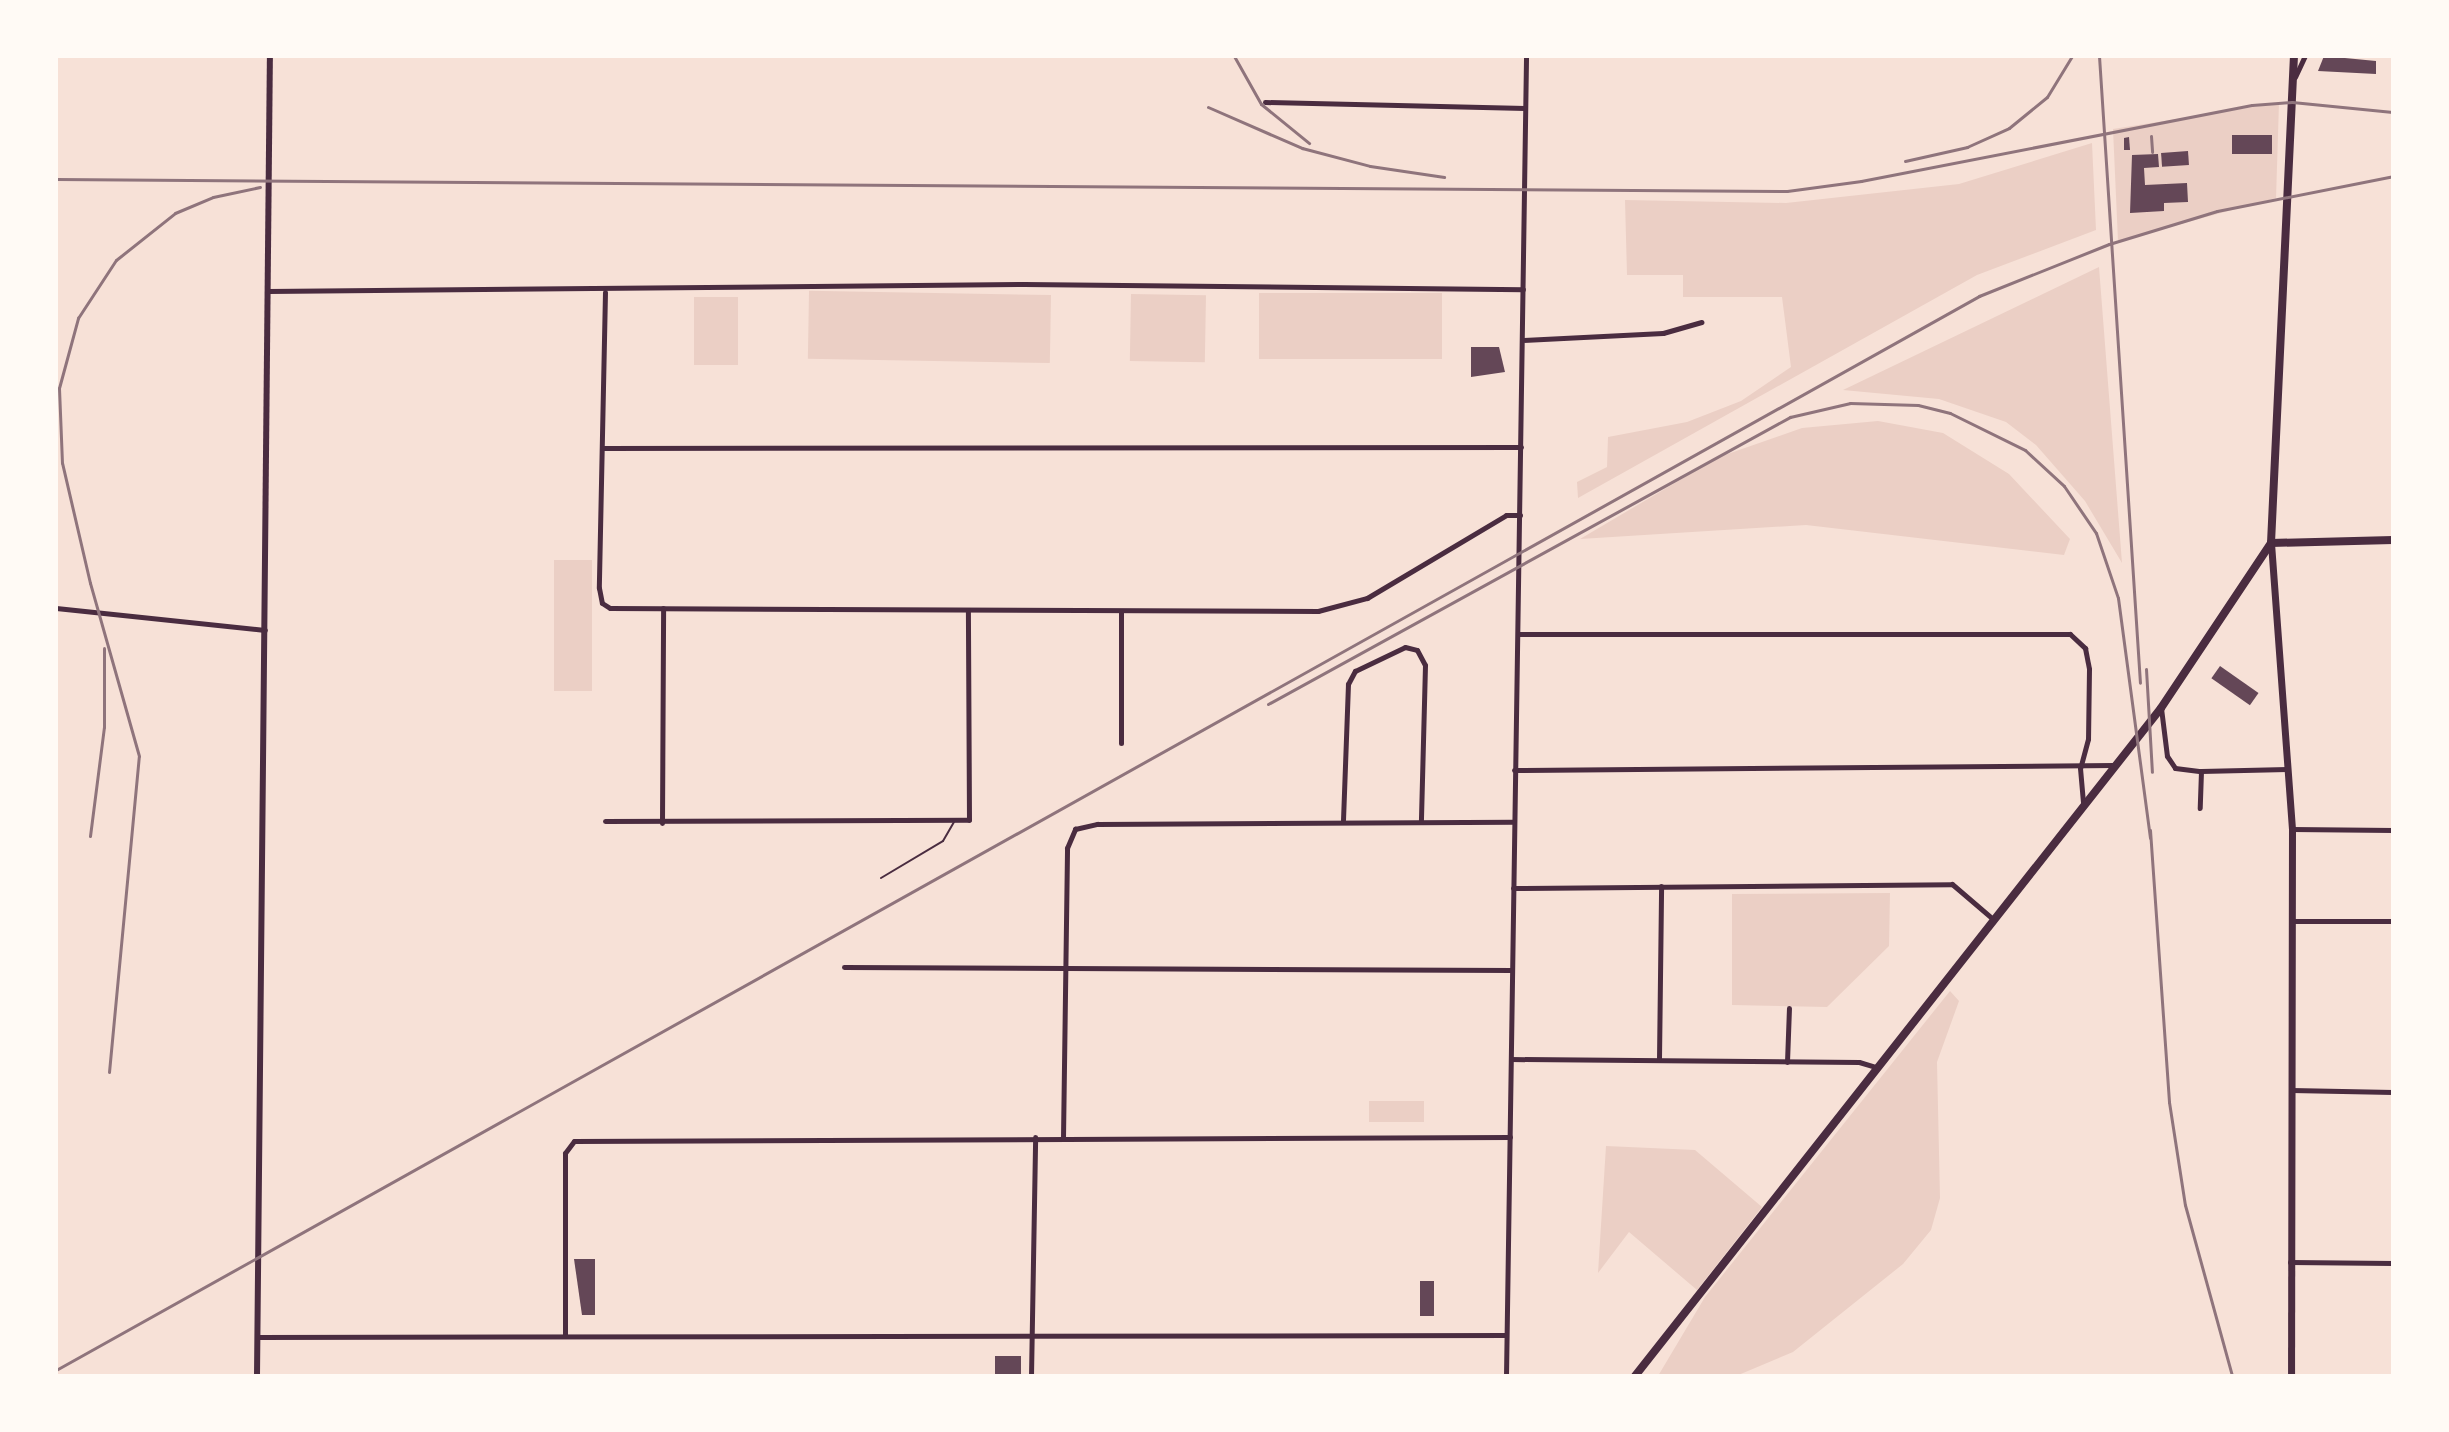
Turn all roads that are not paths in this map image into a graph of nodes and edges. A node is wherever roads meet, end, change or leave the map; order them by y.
1 (270, 56) edge
2 (1526, 56) edge
3 (2294, 56) edge
4 (2305, 56) edge
5 (2293, 81) junction
6 (1265, 102) dead end
7 (1525, 108) junction
8 (1523, 289) junction
9 (268, 291) junction
10 (605, 292) junction
11 (1701, 322) dead end
12 (1522, 340) junction
13 (1521, 447) junction
14 (603, 448) junction
15 (1520, 515) junction
16 (2393, 540) edge
17 (2271, 543) junction
18 (56, 608) edge
19 (663, 608) junction
20 (968, 610) junction
21 (1121, 611) junction
22 (265, 630) junction
23 (1519, 634) junction
24 (2161, 708) junction
25 (1121, 743) dead end
26 (2114, 765) junction
27 (2080, 768) junction
28 (2287, 769) junction
29 (1514, 770) junction
30 (2201, 771) junction
31 (2083, 803) junction
32 (2200, 808) dead end
33 (955, 820) junction
34 (1343, 820) junction
35 (605, 821) dead end
36 (1421, 821) junction
37 (1514, 822) junction
38 (662, 823) junction
39 (2292, 829) junction
40 (2393, 830) edge
41 (881, 878) dead end
42 (1661, 886) junction
43 (1513, 888) junction
44 (1993, 919) junction
45 (2292, 921) junction
46 (2393, 921) edge
47 (844, 967) dead end
48 (1512, 970) junction
49 (1068, 971) junction
50 (1789, 1008) dead end
51 (1511, 1059) junction
52 (1659, 1059) junction
53 (1787, 1062) junction
54 (1875, 1067) junction
55 (2291, 1090) junction
56 (2393, 1092) edge
57 (1035, 1137) junction
58 (1510, 1137) junction
59 (1063, 1138) junction
60 (2290, 1262) junction
61 (2393, 1263) edge
62 (565, 1335) junction
63 (1506, 1335) junction
64 (258, 1337) junction
65 (1031, 1337) junction
66 (257, 1376) edge
67 (1031, 1376) edge
68 (1506, 1376) edge
69 (1635, 1376) edge
70 (2291, 1376) edge

1 - 9 street
2 - 7 street
3 - 5 main road
4 - 5 street
5 - 17 main road
6 - 7 street
7 - 8 street
8 - 10 street
8 - 12 street
9 - 10 street
9 - 22 street
10 - 14 street
11 - 12 street
12 - 13 street
13 - 14 street
13 - 15 street
14 - 19 street
15 - 21 street
15 - 23 street
16 - 17 main road
17 - 24 main road
17 - 28 main road
18 - 22 street
19 - 20 street
19 - 38 street
20 - 21 street
20 - 33 street
21 - 25 street
22 - 64 street
23 - 27 street
23 - 29 street
24 - 26 main road
24 - 30 street
26 - 27 street
26 - 31 main road
27 - 29 street
27 - 31 street
28 - 30 street
28 - 39 main road
29 - 37 street
30 - 32 street
31 - 44 main road
33 - 38 street
33 - 41 lane
34 - 36 street
34 - 36 street
34 - 49 street
35 - 38 street
36 - 37 street
37 - 43 street
39 - 40 street
39 - 45 main road
42 - 43 street
42 - 44 street
42 - 52 street
43 - 48 street
44 - 54 main road
45 - 46 street
45 - 55 main road
47 - 49 street
48 - 49 street
48 - 51 street
49 - 59 street
50 - 53 street
51 - 52 street
51 - 58 street
52 - 53 street
53 - 54 street
54 - 69 main road
55 - 56 street
55 - 60 main road
57 - 59 street
57 - 62 street
57 - 65 street
58 - 59 street
58 - 63 street
60 - 61 street
60 - 70 main road
62 - 64 street
62 - 65 street
63 - 65 street
63 - 68 street
64 - 66 street
65 - 67 street

